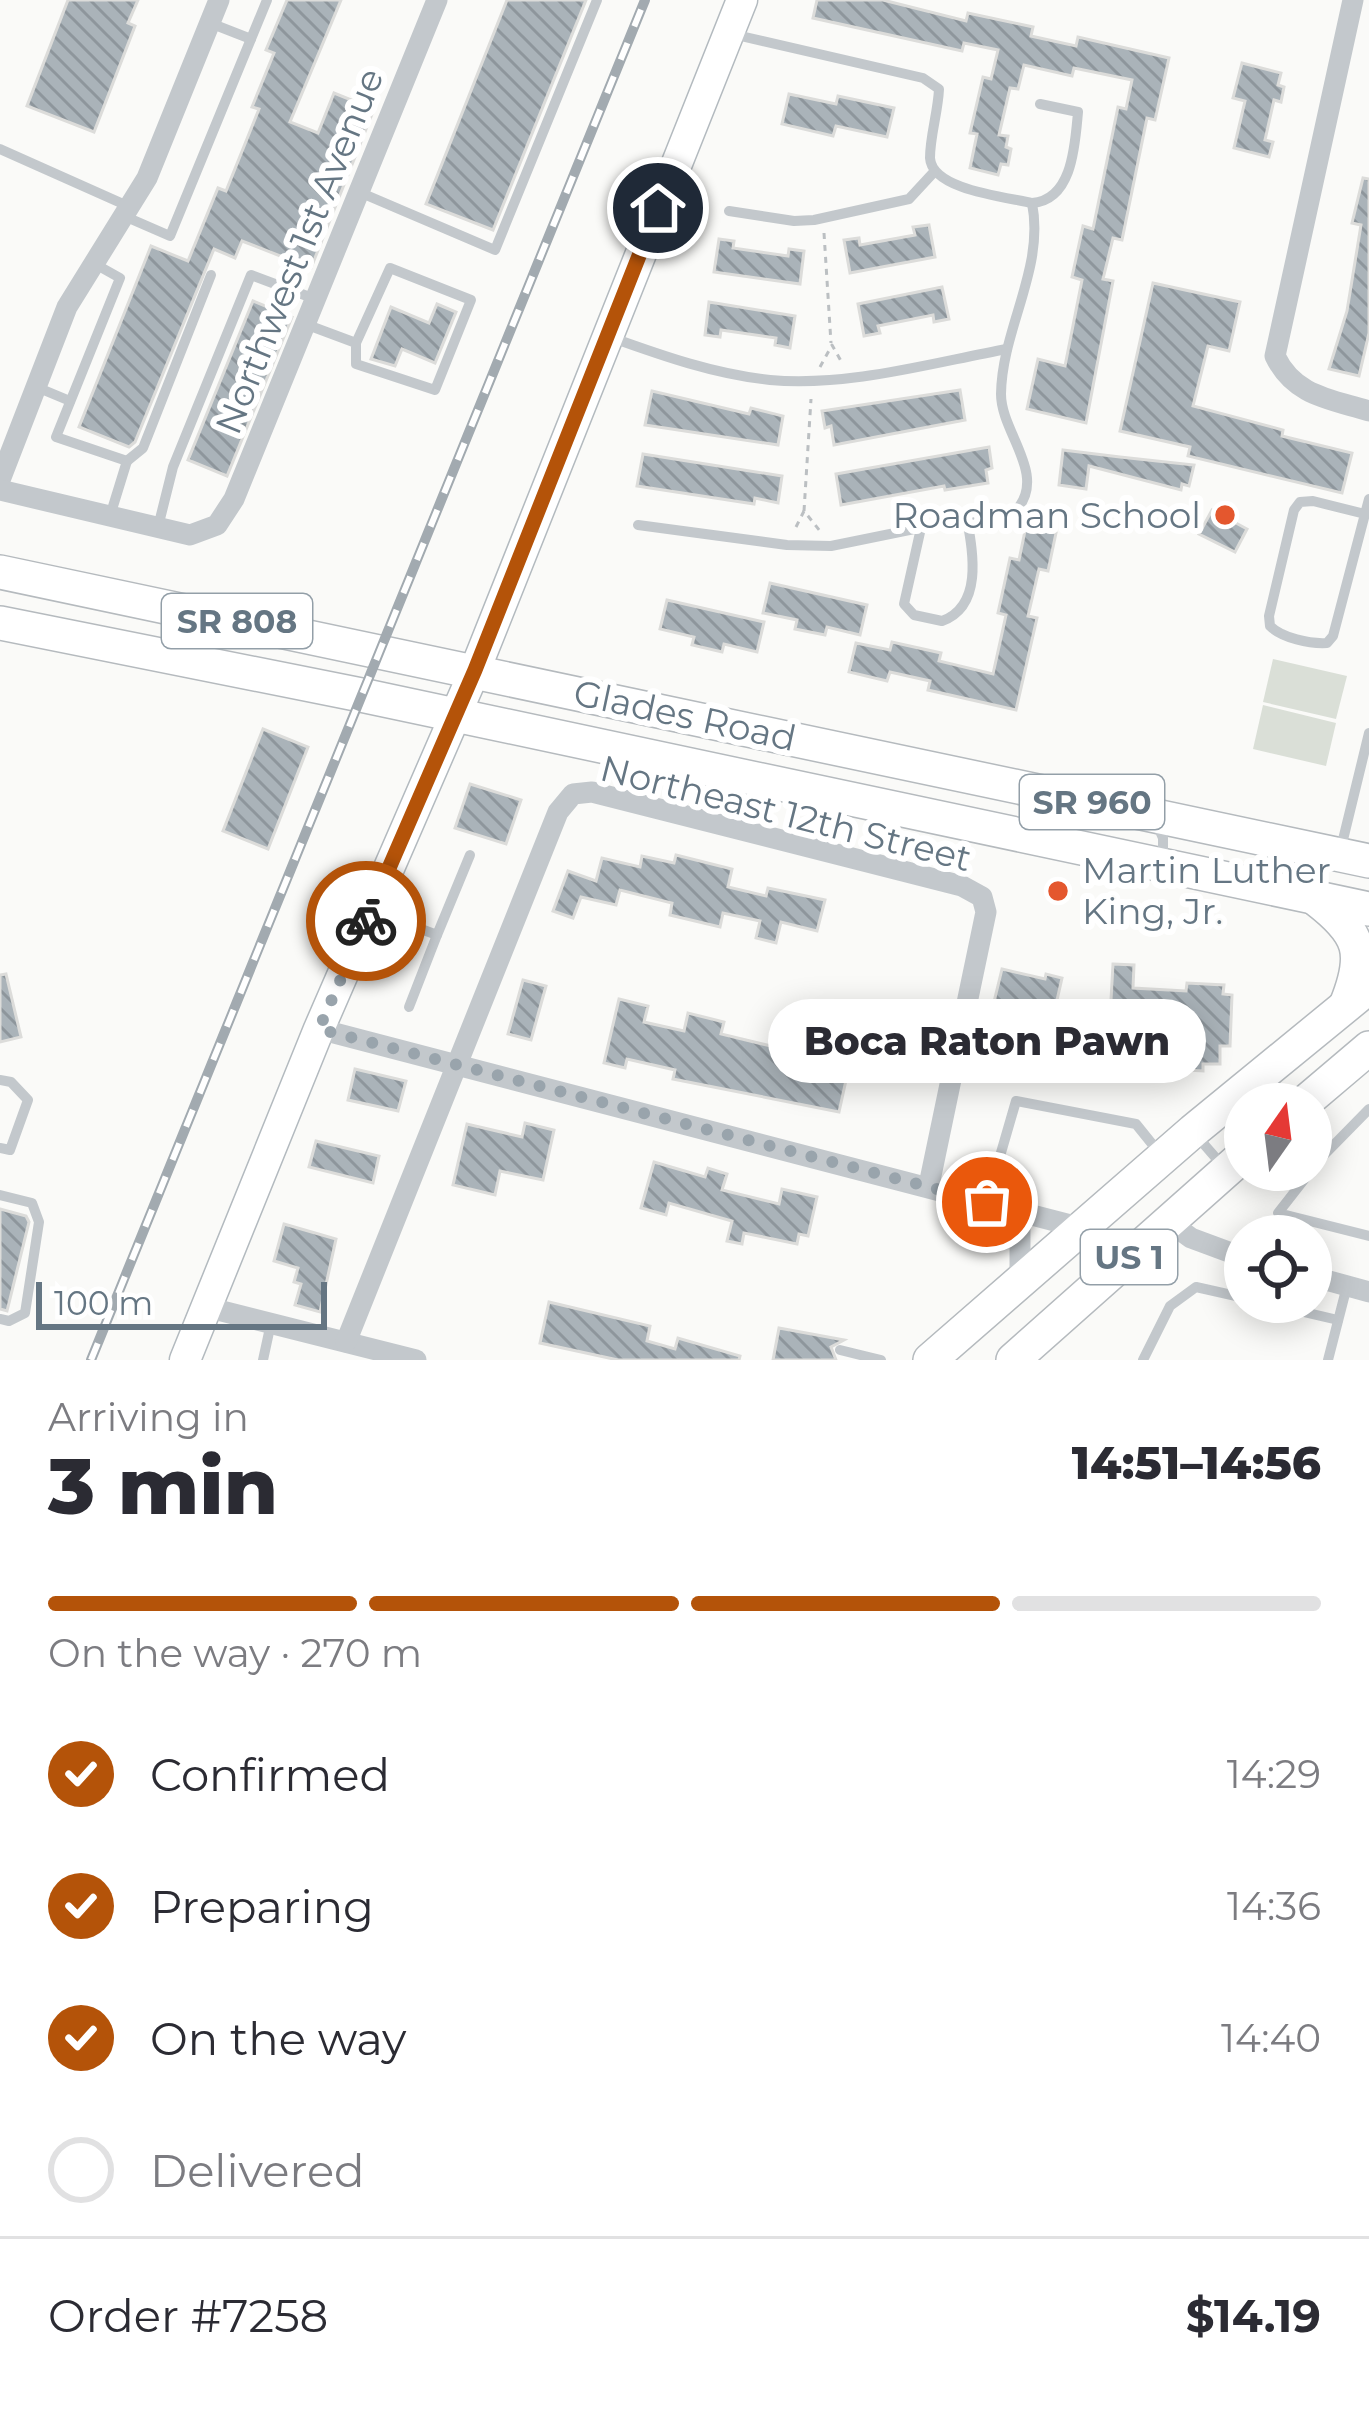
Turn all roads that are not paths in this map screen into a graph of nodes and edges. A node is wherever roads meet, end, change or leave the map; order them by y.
1 (219, 0) edge
2 (267, 0) edge
3 (437, 0) edge
4 (597, 0) edge
5 (742, 0) edge
6 (1353, 0) edge
7 (210, 23) junction
8 (729, 33) junction
9 (251, 39) junction
10 (1040, 104) dead end
11 (0, 149) edge
12 (934, 172) junction
13 (359, 192) junction
14 (1032, 203) junction
15 (729, 211) dead end
16 (127, 212) junction
17 (93, 262) junction
18 (212, 275) dead end
19 (315, 299) junction
20 (305, 324) junction
21 (607, 336) junction
22 (356, 343) junction
23 (1007, 349) junction
24 (34, 386) junction
25 (70, 401) junction
26 (1369, 411) edge
27 (127, 461) junction
28 (0, 480) edge
29 (0, 490) edge
30 (1369, 499) edge
31 (1365, 514) junction
32 (110, 516) junction
33 (967, 518) junction
34 (638, 525) dead end
35 (158, 527) junction
36 (921, 528) junction
37 (0, 572) edge
38 (0, 623) edge
39 (475, 670) junction
40 (454, 715) junction
41 (1369, 733) edge
42 (818, 743) joint
43 (1355, 782) junction
44 (1369, 785) edge
45 (1153, 814) junction
46 (470, 855) dead end
47 (1361, 859) edge
48 (1162, 866) junction
49 (1316, 899) junction
50 (1369, 909) edge
51 (370, 910) junction
52 (437, 935) junction
53 (1357, 996) edge
54 (409, 1007) dead end
55 (319, 1029) junction
56 (1369, 1048) edge
57 (460, 1065) junction
58 (0, 1080) edge
59 (1328, 1083) edge
60 (1369, 1109) edge
61 (1192, 1131) junction
62 (0, 1148) edge
63 (1224, 1154) edge
64 (1162, 1157) junction
65 (1224, 1173) edge
66 (929, 1185) junction
67 (0, 1195) edge
68 (993, 1203) junction
69 (1169, 1222) junction
70 (1082, 1228) junction
71 (1369, 1236) edge
72 (1224, 1250) edge
73 (1020, 1282) junction
74 (1358, 1289) edge
75 (1224, 1293) edge
76 (206, 1307) junction
77 (0, 1318) edge
78 (1332, 1318) edge
79 (1338, 1320) junction
80 (271, 1323) junction
81 (338, 1347) edge
82 (840, 1350) dead end
83 (185, 1360) edge
84 (263, 1360) edge
85 (416, 1360) edge
86 (881, 1360) edge
87 (930, 1360) edge
88 (1013, 1360) edge
89 (1143, 1360) edge
90 (1328, 1360) edge

1 - 7 street
2 - 9 lane
3 - 13 street, Northwest 1st Avenue
4 - 13 lane
5 - 8 main road
6 - 26 street
7 - 9 lane
7 - 16 street
8 - 12 lane
8 - 21 main road
9 - 16 lane
10 - 14 lane
11 - 16 lane
12 - 14 lane
12 - 15 lane
13 - 19 street, Northwest 1st Avenue
14 - 23 lane
16 - 17 street
17 - 24 street
17 - 25 lane
18 - 27 lane
19 - 20 street, Northwest 1st Avenue
19 - 35 lane
20 - 22 lane
20 - 35 street, Northwest 1st Avenue
21 - 23 lane
21 - 39 main road
22 - 22 lane
23 - 33 lane
24 - 25 lane
24 - 28 street
25 - 27 lane
27 - 32 lane
29 - 32 street
30 - 31 lane
31 - 31 lane
32 - 35 street
33 - 36 lane
33 - 36 lane
34 - 36 lane
37 - 39 main road, Glades Road / SR 808
38 - 40 main road, Glades Road / SR 808
39 - 40 main road
39 - 42 main road, Glades Road / SR 808
40 - 48 main road, Glades Road / SR 808
40 - 51 main road
41 - 43 lane
42 - 45 main road, Glades Road / SR 960
43 - 44 lane
43 - 47 lane
45 - 47 main road, Glades Road / SR 960
45 - 48 lane
46 - 52 lane
48 - 49 main road, Glades Road / SR 808
49 - 50 main road, Glades Road / SR 808
49 - 53 main road
51 - 52 lane
51 - 55 main road
52 - 54 lane
53 - 61 main road, US 1
55 - 57 street
55 - 76 main road
56 - 59 main road
57 - 66 street
57 - 66 street, Northeast 12th Street
57 - 81 street
58 - 62 lane
60 - 71 lane
61 - 63 lane
61 - 64 main road, US 1
64 - 68 lane
64 - 70 main road, US 1
65 - 69 main road, US 1
66 - 68 street
67 - 77 lane
68 - 70 street
68 - 73 street
69 - 72 street
69 - 88 main road, US 1
70 - 73 main road, US 1
73 - 87 main road, US 1
74 - 79 lane
75 - 89 lane
76 - 80 street
76 - 83 main road
78 - 79 lane
79 - 90 lane
80 - 81 street
80 - 84 lane
81 - 85 street
82 - 86 lane

